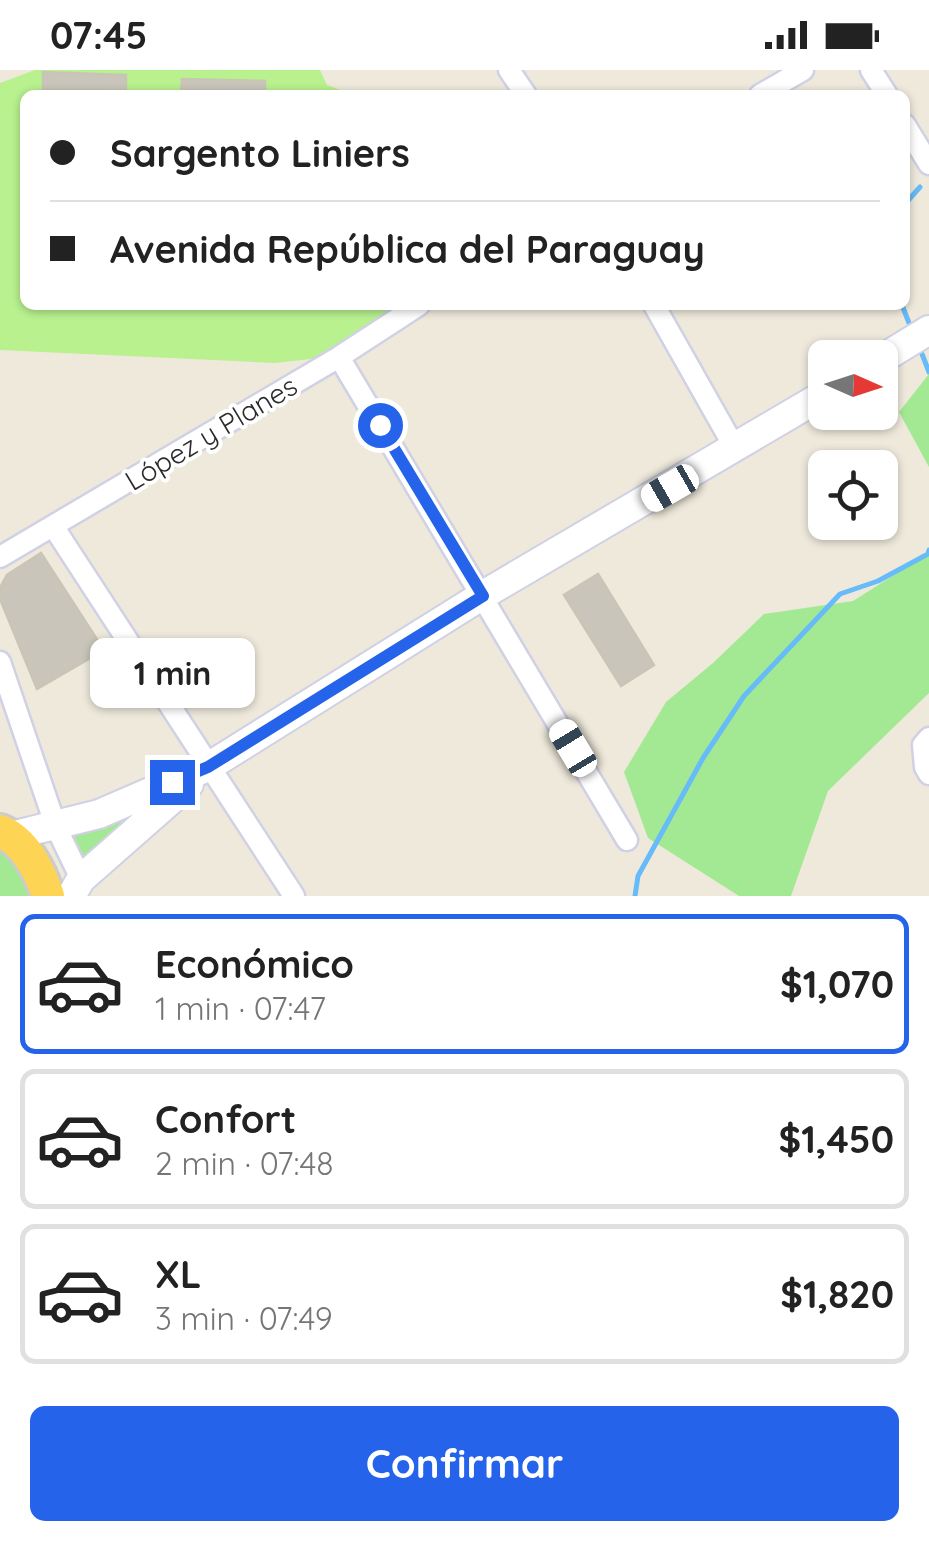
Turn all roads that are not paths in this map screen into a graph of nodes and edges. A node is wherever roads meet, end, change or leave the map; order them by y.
1 (803, 70) edge
2 (769, 90) edge
3 (910, 133) edge
4 (929, 164) edge
5 (411, 310) edge
6 (657, 310) edge
7 (929, 330) edge
8 (898, 349) edge
9 (339, 357) junction
10 (808, 405) edge
11 (736, 450) junction
12 (52, 526) junction
13 (0, 558) edge
14 (483, 596) junction
15 (0, 662) edge
16 (926, 742) edge
17 (208, 767) junction
18 (929, 774) edge
19 (56, 827) junction
20 (4, 830) edge
21 (626, 840) dead end
22 (76, 888) edge
23 (48, 896) edge
24 (294, 896) edge

1 - 2 street
3 - 4 street
5 - 9 street, López y Planes
6 - 11 street
7 - 8 main road
9 - 12 street, López y Planes
9 - 14 street
10 - 11 main road
11 - 14 main road
12 - 13 street, López y Planes
12 - 17 street
14 - 17 main road
14 - 21 street
15 - 19 street
16 - 18 street
17 - 19 main road
17 - 22 main road
17 - 24 street
19 - 20 main road
19 - 22 street
20 - 23 highway

